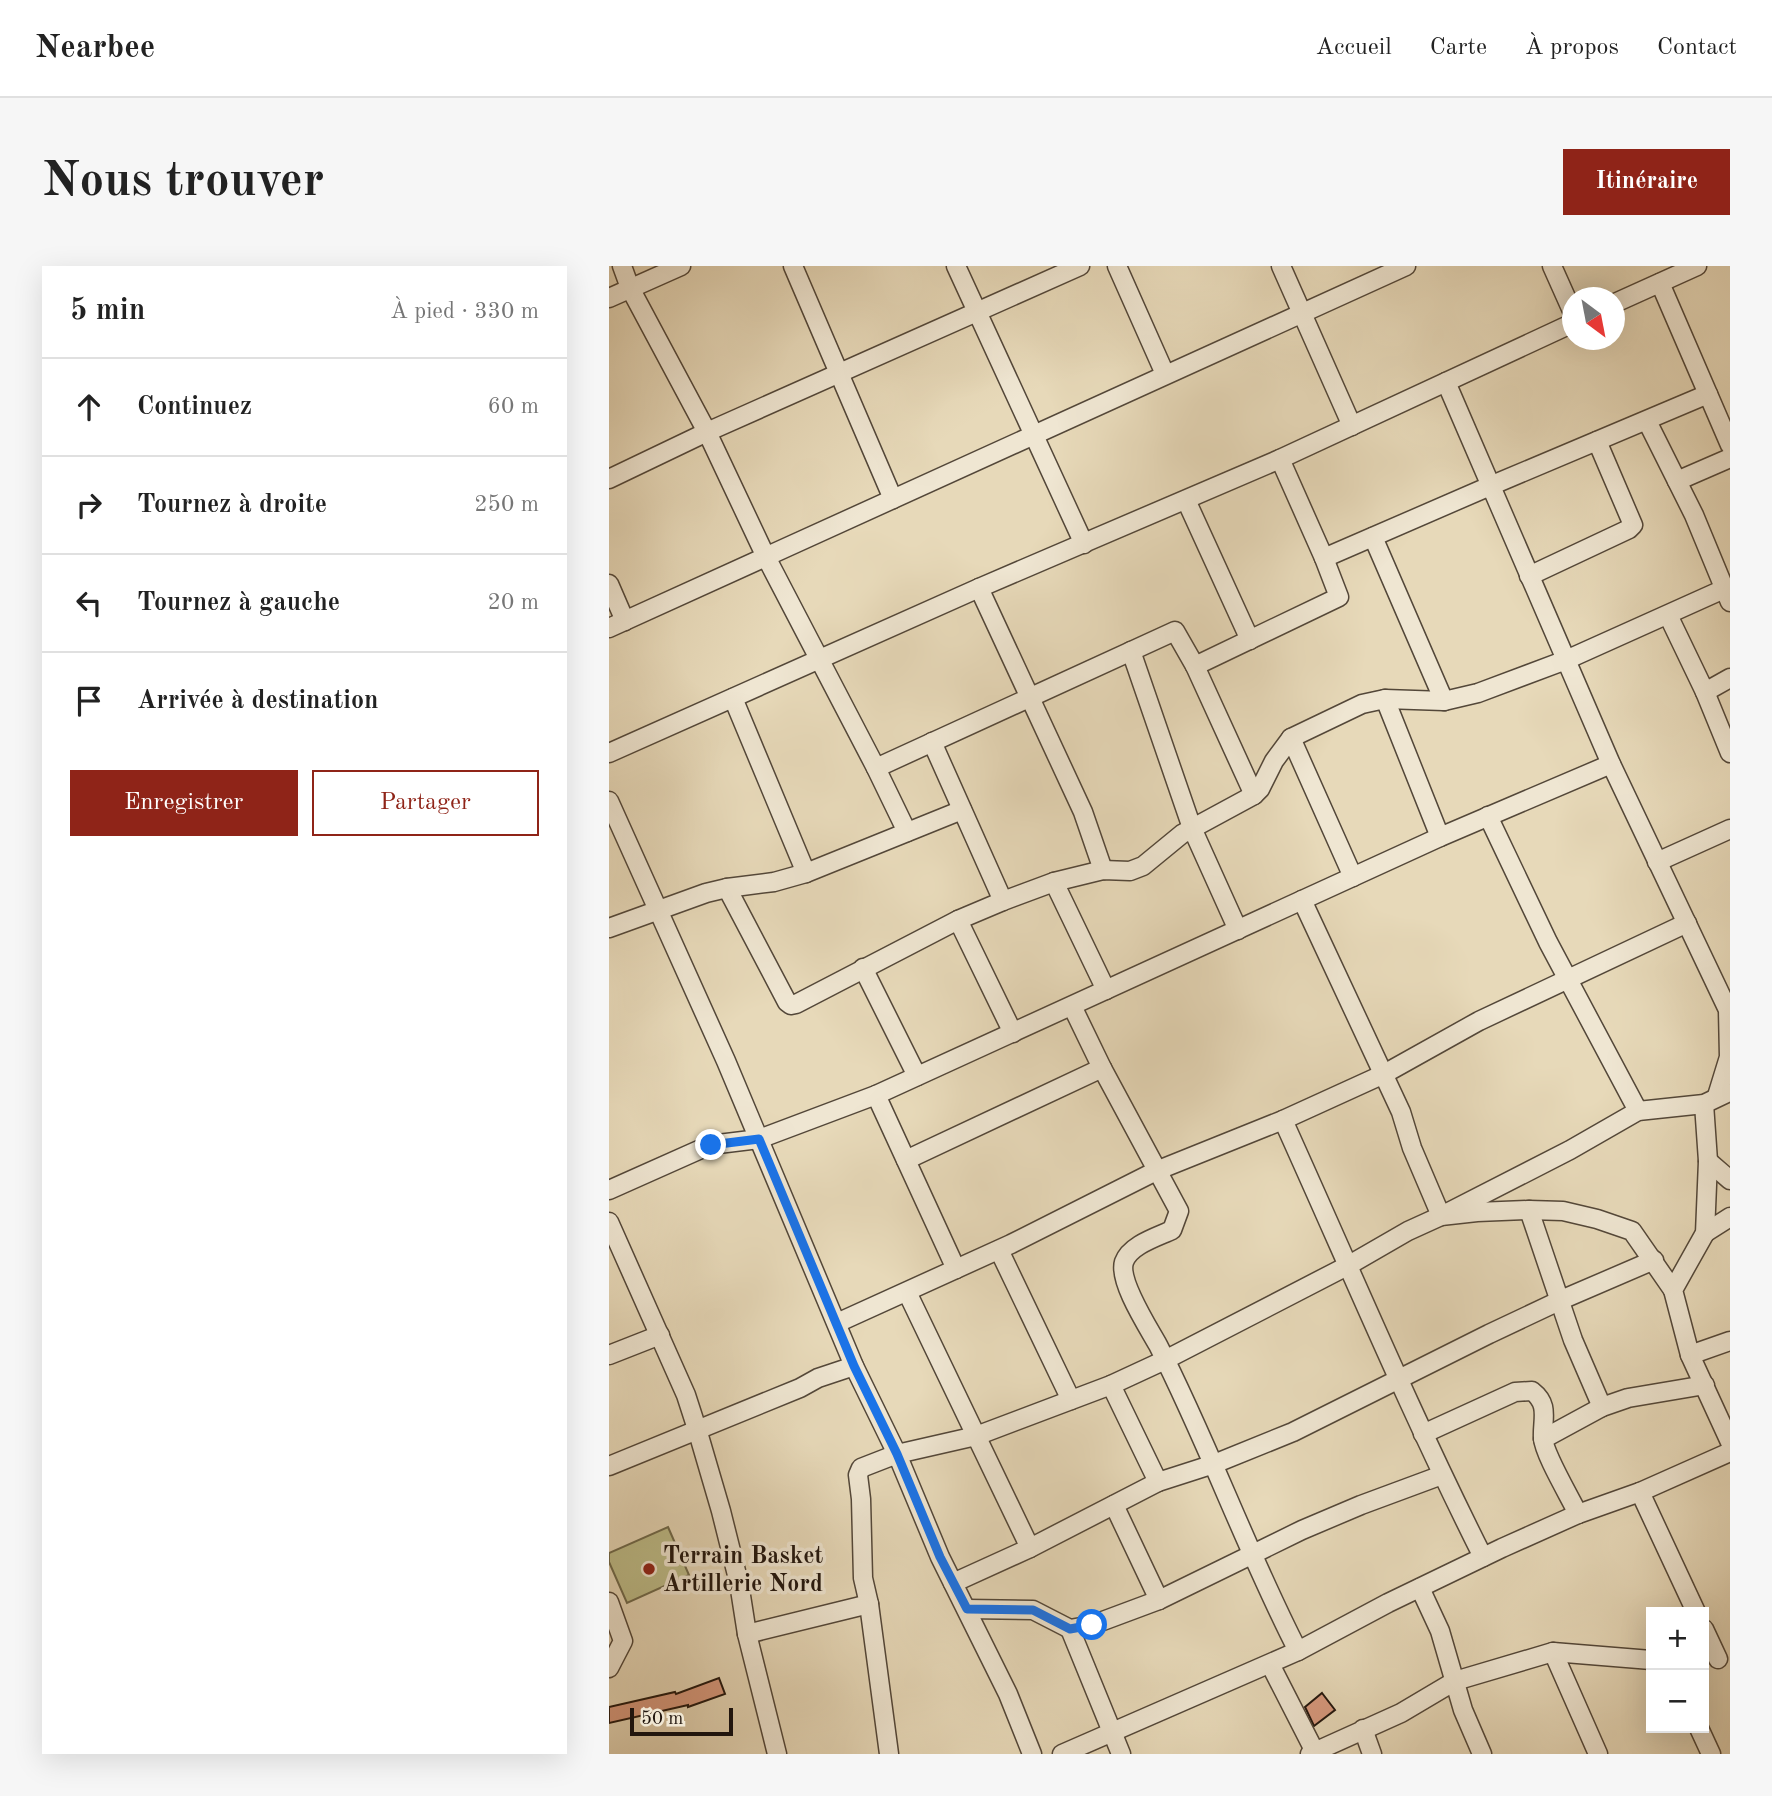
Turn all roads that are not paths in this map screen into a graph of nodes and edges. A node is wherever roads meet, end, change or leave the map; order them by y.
1 (622, 266) edge
2 (681, 266) edge
3 (793, 266) edge
4 (956, 266) edge
5 (1080, 266) edge
6 (1117, 266) edge
7 (1281, 266) edge
8 (1406, 266) edge
9 (1552, 266) edge
10 (1697, 266) edge
11 (1660, 283) junction
12 (630, 288) junction
13 (1562, 288) edge
14 (609, 298) edge
15 (1625, 299) edge
16 (977, 312) junction
17 (1303, 313) junction
18 (1562, 328) edge
19 (1165, 374) junction
20 (839, 375) junction
21 (1446, 382) junction
22 (1708, 394) junction
23 (1647, 421) junction
24 (1352, 426) junction
25 (707, 432) junction
26 (1034, 436) junction
27 (1597, 441) junction
28 (1730, 445) edge
29 (1730, 458) edge
30 (1280, 459) junction
31 (609, 479) edge
32 (1677, 481) junction
33 (1490, 486) junction
34 (893, 499) junction
35 (1186, 500) junction
36 (1373, 537) junction
37 (1084, 544) junction
38 (765, 555) junction
39 (1324, 558) junction
40 (1529, 576) junction
41 (609, 584) edge
42 (979, 588) junction
43 (1727, 596) edge
44 (1668, 615) junction
45 (617, 624) edge
46 (1250, 640) junction
47 (1131, 651) junction
48 (818, 660) junction
49 (1566, 660) junction
50 (1195, 666) junction
51 (1730, 678) edge
52 (1705, 692) junction
53 (733, 698) junction
54 (1028, 698) junction
55 (1385, 699) junction
56 (1444, 701) junction
57 (1290, 738) junction
58 (932, 742) junction
59 (609, 753) edge
60 (1730, 753) edge
61 (1611, 764) junction
62 (876, 768) junction
63 (1254, 795) junction
64 (609, 801) edge
65 (962, 810) junction
66 (1488, 816) junction
67 (1192, 828) junction
68 (1730, 829) edge
69 (907, 832) junction
70 (1440, 837) junction
71 (1657, 862) junction
72 (1103, 870) junction
73 (806, 873) junction
74 (1353, 877) junction
75 (1054, 882) junction
76 (727, 888) junction
77 (1302, 900) junction
78 (1003, 901) junction
79 (658, 909) junction
80 (958, 920) junction
81 (1687, 923) junction
82 (609, 928) edge
83 (1238, 930) junction
84 (863, 968) junction
85 (1722, 979) edge
86 (1568, 980) junction
87 (1106, 990) junction
88 (1072, 1006) junction
89 (1729, 1011) edge
90 (1013, 1033) junction
91 (1102, 1068) junction
92 (1384, 1074) junction
93 (917, 1076) junction
94 (876, 1095) junction
95 (1717, 1097) edge
96 (1638, 1111) junction
97 (1283, 1120) junction
98 (759, 1139) junction
99 (906, 1160) junction
100 (1708, 1161) junction
101 (1156, 1171) junction
102 (1730, 1180) edge
103 (609, 1190) edge
104 (1529, 1210) junction
105 (1441, 1216) junction
106 (1730, 1217) edge
107 (609, 1222) edge
108 (1705, 1233) junction
109 (999, 1250) junction
110 (1654, 1260) junction
111 (1349, 1265) junction
112 (956, 1269) junction
113 (1673, 1290) junction
114 (907, 1292) junction
115 (1561, 1300) junction
116 (837, 1323) junction
117 (660, 1335) junction
118 (1730, 1341) edge
119 (609, 1355) edge
120 (1691, 1355) junction
121 (1165, 1360) junction
122 (854, 1366) junction
123 (1398, 1380) junction
124 (1111, 1385) junction
125 (1705, 1385) junction
126 (1071, 1399) junction
127 (1602, 1408) junction
128 (697, 1429) junction
129 (1423, 1434) junction
130 (976, 1436) junction
131 (1543, 1439) junction
132 (1730, 1442) edge
133 (1730, 1452) edge
134 (897, 1454) junction
135 (1214, 1464) junction
136 (609, 1466) edge
137 (1442, 1475) junction
138 (1158, 1482) junction
139 (1640, 1492) junction
140 (1114, 1505) junction
141 (1579, 1514) junction
142 (1030, 1548) junction
143 (1253, 1553) junction
144 (1483, 1557) junction
145 (953, 1583) junction
146 (1420, 1588) junction
147 (1159, 1600) junction
148 (609, 1602) edge
149 (869, 1604) junction
150 (1694, 1607) edge
151 (967, 1609) junction
152 (1070, 1629) junction
153 (747, 1634) junction
154 (1709, 1641) edge
155 (1299, 1651) junction
156 (1553, 1652) junction
157 (1717, 1659) edge
158 (1646, 1660) edge
159 (1270, 1664) junction
160 (609, 1668) edge
161 (1455, 1681) junction
162 (1363, 1729) junction
163 (1111, 1733) junction
164 (1701, 1733) edge
165 (1312, 1753) edge
166 (777, 1754) edge
167 (889, 1754) edge
168 (1032, 1754) edge
169 (1062, 1754) edge
170 (1121, 1754) edge
171 (1372, 1754) edge
172 (1482, 1754) edge
173 (1598, 1754) edge
174 (1711, 1754) edge

1 - 12 street
2 - 12 street
3 - 20 street
4 - 16 street
5 - 16 street
6 - 19 street
7 - 17 street
8 - 17 street
9 - 13 street
10 - 11 street
11 - 15 street
11 - 22 street
12 - 14 street
12 - 25 street
16 - 20 street
16 - 26 street
17 - 19 street
17 - 24 street
18 - 21 street
19 - 26 street
20 - 25 street
20 - 34 street
21 - 24 street
21 - 33 street
22 - 23 street
22 - 28 street
23 - 27 street
23 - 32 street
24 - 30 street
25 - 31 street
25 - 38 street
26 - 34 street
26 - 37 street
27 - 33 street
27 - 40 street
29 - 32 street
30 - 35 street
30 - 39 street
32 - 43 street
33 - 36 street
33 - 40 street
34 - 38 street
35 - 37 street
35 - 46 street
36 - 39 street
36 - 56 street
37 - 42 street
38 - 45 street
38 - 48 street
39 - 46 street
40 - 49 street
41 - 45 street
42 - 48 street
42 - 54 street
43 - 44 street
44 - 49 street
44 - 52 street
46 - 50 street
47 - 50 street
47 - 54 street
47 - 67 street
48 - 53 street
48 - 62 street
49 - 56 street
49 - 61 street
50 - 63 street
51 - 52 street
52 - 60 street
53 - 59 street
53 - 73 street
54 - 58 street
54 - 72 street
55 - 56 street
55 - 57 street
55 - 70 street
57 - 63 street
57 - 74 street
58 - 62 street
58 - 65 street
61 - 66 street
61 - 71 street
62 - 69 street
63 - 67 street
64 - 79 street
65 - 69 street
65 - 78 street
66 - 70 street
66 - 86 street
67 - 72 street
67 - 83 street
68 - 71 street
69 - 73 street
70 - 74 street
71 - 81 street
72 - 75 street
73 - 76 street
74 - 77 street
75 - 78 street
75 - 87 street
76 - 79 street
76 - 84 street
77 - 83 street
77 - 92 street
78 - 80 street
79 - 82 street
79 - 98 street
80 - 84 street
80 - 90 street
81 - 85 street
81 - 86 street
83 - 87 street
84 - 93 street
85 - 89 street
86 - 92 street
86 - 96 street
87 - 88 street
88 - 90 street
88 - 91 street
89 - 95 street
90 - 93 street
91 - 99 street
91 - 101 street
92 - 97 street
92 - 105 street
93 - 94 street
94 - 98 street
94 - 99 street
95 - 96 street
95 - 100 street
96 - 105 street
97 - 101 street
97 - 111 street
98 - 103 street
98 - 116 street
99 - 112 street
100 - 102 street
100 - 108 street
101 - 109 street
101 - 121 street
104 - 105 street
104 - 110 street
104 - 115 street
105 - 111 street
106 - 108 street
107 - 117 street
108 - 113 street
109 - 112 street
109 - 126 street
110 - 113 street
110 - 115 street
111 - 121 street
111 - 123 street
112 - 114 street
113 - 120 street
114 - 116 street
114 - 130 street
115 - 123 street
115 - 127 street
116 - 122 street
117 - 119 street
117 - 128 street
118 - 120 street
120 - 125 street
121 - 124 street
121 - 135 street
122 - 128 street
122 - 134 street
123 - 129 street
123 - 135 street
124 - 126 street
124 - 138 street
125 - 127 street
125 - 132 street
126 - 130 street
127 - 131 street
128 - 136 street
128 - 153 street
129 - 131 street
129 - 137 street
130 - 134 street
130 - 142 street
131 - 141 street
133 - 139 street
134 - 145 street
134 - 149 street
135 - 138 street
135 - 143 street
137 - 143 street
137 - 144 street
138 - 140 street
139 - 141 street
139 - 150 street
140 - 142 street
140 - 147 street
141 - 144 street
142 - 145 street
143 - 147 street
143 - 155 street
144 - 146 street
145 - 151 street
146 - 155 street
146 - 161 street
147 - 152 street
148 - 160 street
149 - 153 street
149 - 167 street
151 - 152 street
151 - 168 street
152 - 163 street
153 - 166 street
154 - 157 street
155 - 159 street
156 - 158 street
156 - 161 street
156 - 173 street
159 - 163 street
159 - 165 street
161 - 162 street
161 - 172 street
162 - 165 street
162 - 171 street
163 - 169 street
163 - 170 street
164 - 174 street

